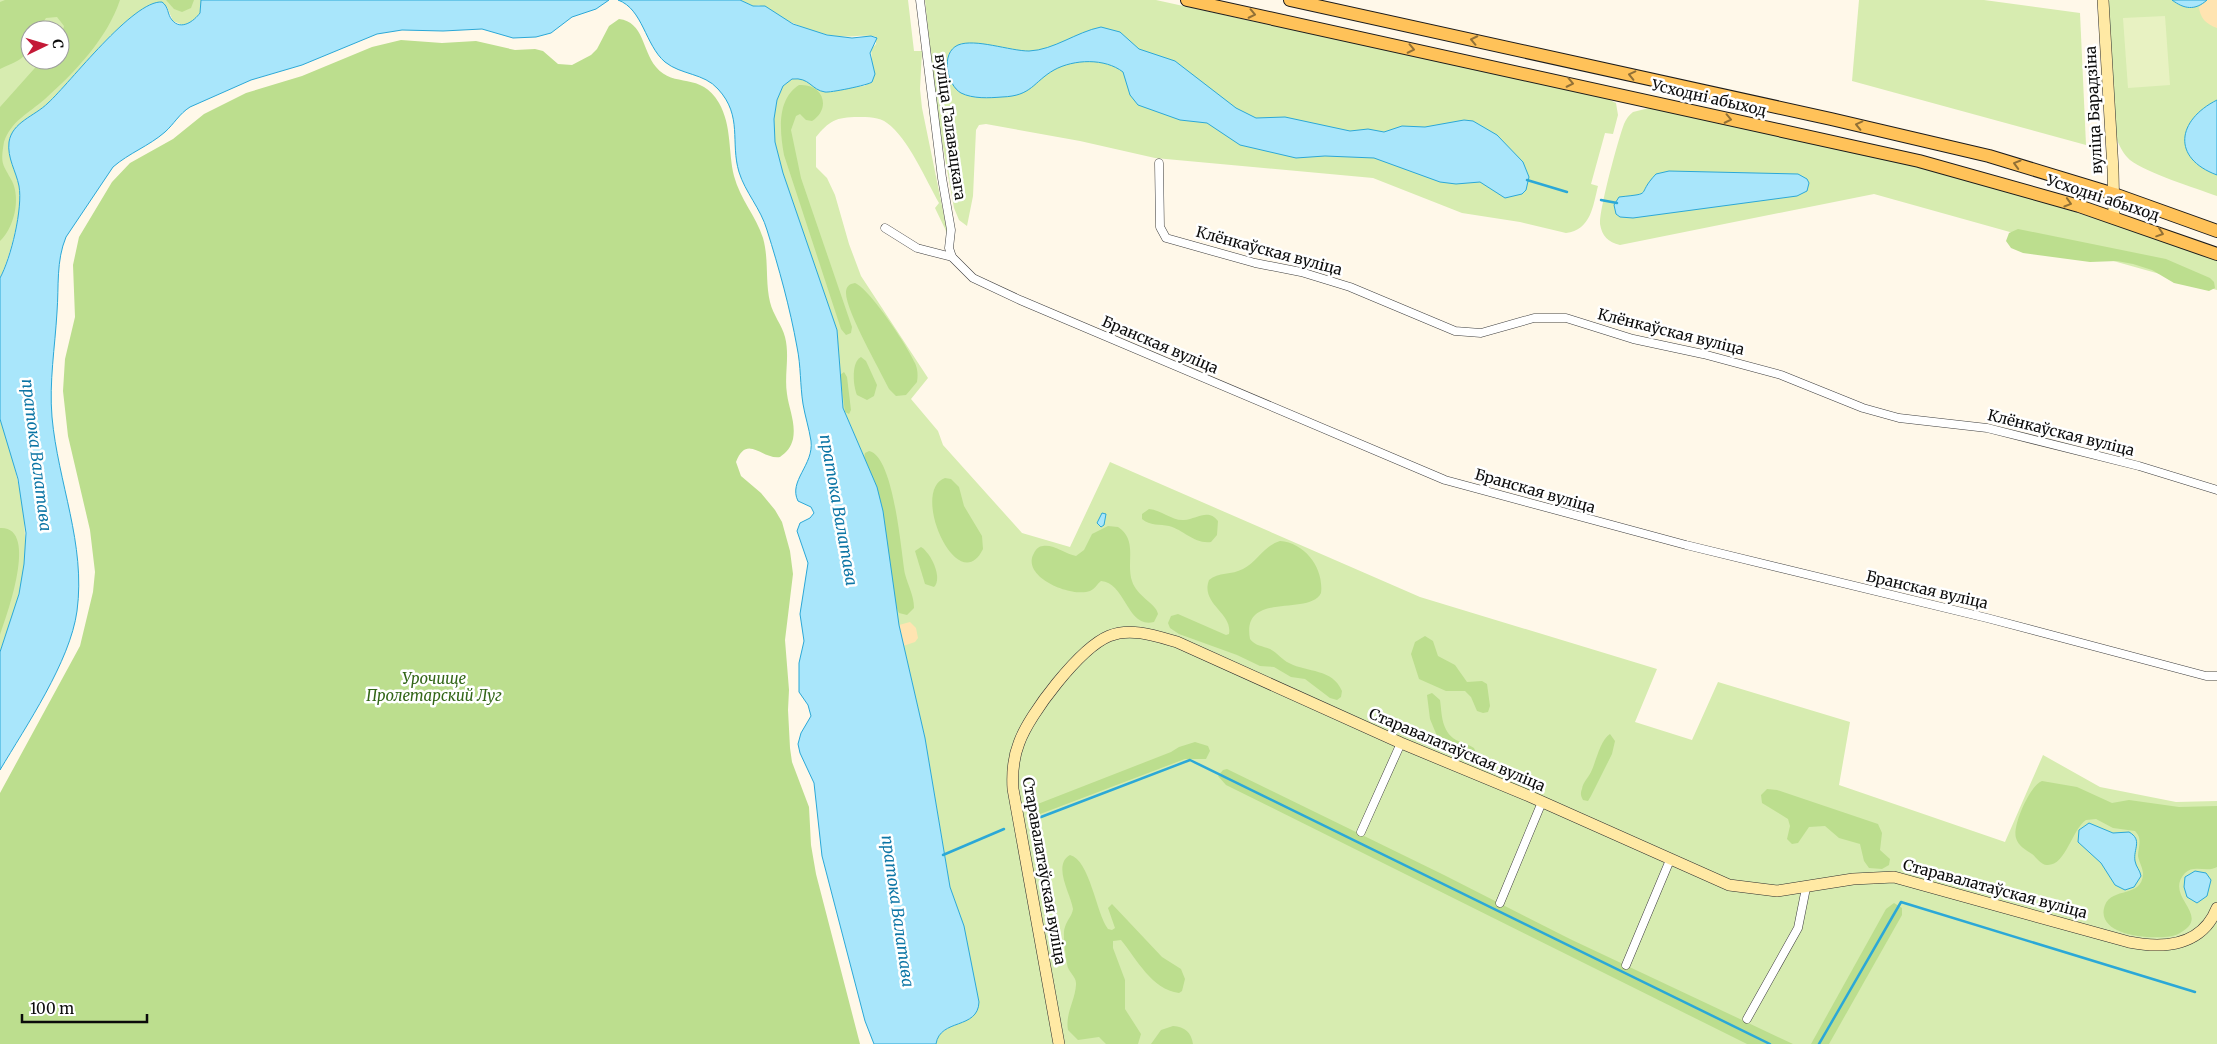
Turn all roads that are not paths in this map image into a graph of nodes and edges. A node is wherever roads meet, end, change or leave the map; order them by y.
1 (920, 0) edge
2 (1188, 0) edge
3 (1290, 0) edge
4 (2103, 0) edge
5 (1159, 163) dead end
6 (2114, 194) junction
7 (2114, 218) junction
8 (885, 228) dead end
9 (2217, 231) edge
10 (2217, 254) edge
11 (952, 257) junction
12 (2217, 490) edge
13 (2217, 676) edge
14 (1401, 743) junction
15 (1542, 802) junction
16 (1361, 832) dead end
17 (1670, 860) junction
18 (1806, 888) junction
19 (1500, 903) dead end
20 (2217, 908) edge
21 (1626, 965) dead end
22 (1747, 1019) dead end
23 (1059, 1044) edge

1 - 11 street, вуліца Галавацкага
2 -> 7 main road, Усходні абыход
6 -> 3 main road, Усходні абыход
4 - 6 street, вуліца Барадзіна
5 - 12 street, Клёнкаўская вуліца
6 - 7 street, вуліца Барадзіна
6 - 9 main road, Усходні абыход
7 -> 10 main road, Усходні абыход
8 - 11 street
11 - 13 street, Бранская вуліца
14 - 15 street, Старавалатаўская вуліца
14 - 16 street
14 - 23 street, Старавалатаўская вуліца
15 - 17 street, Старавалатаўская вуліца
15 - 19 street
17 - 18 street, Старавалатаўская вуліца
17 - 21 street
18 - 20 street, Старавалатаўская вуліца
18 - 22 street

